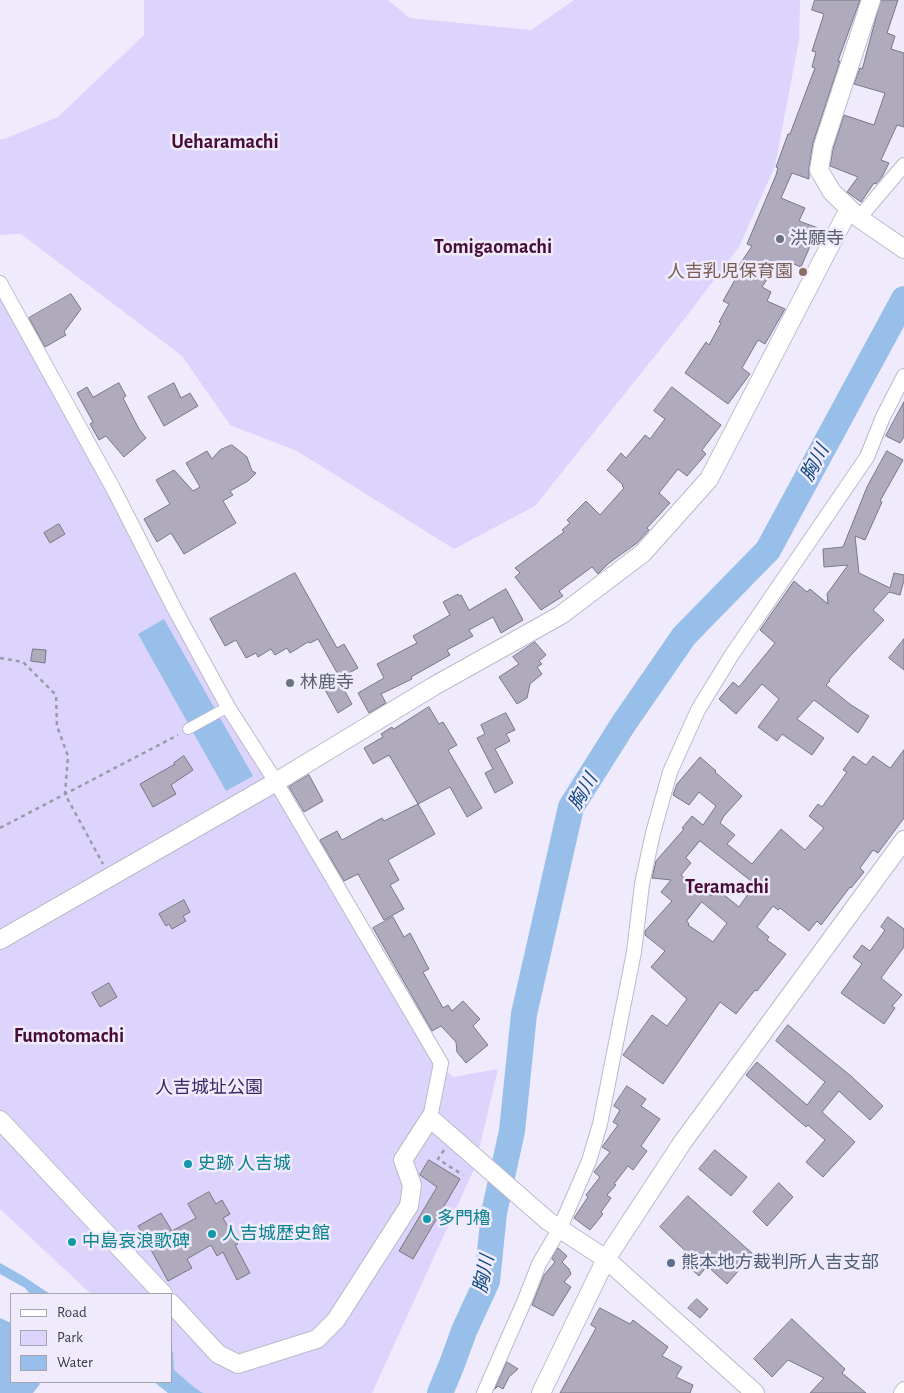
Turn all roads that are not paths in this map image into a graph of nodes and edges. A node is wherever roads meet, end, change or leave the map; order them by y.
1 (871, 0) edge
2 (904, 165) edge
3 (854, 214) junction
4 (904, 248) edge
5 (0, 284) edge
6 (904, 376) edge
7 (223, 710) junction
8 (188, 729) road end
9 (276, 782) junction
10 (904, 840) edge
11 (0, 940) edge
12 (430, 1118) junction
13 (0, 1120) edge
14 (554, 1225) junction
15 (606, 1259) junction
16 (162, 1293) edge
17 (172, 1305) edge
18 (904, 1390) edge
19 (484, 1393) edge
20 (541, 1393) edge
21 (755, 1393) edge
22 (901, 1393) edge

1 - 3 street
2 - 3 street
3 - 4 street
3 - 9 street
5 - 7 street
6 - 14 street
7 - 8 street
7 - 9 street
9 - 11 street
9 - 12 street
10 - 15 street
12 - 14 street
12 - 17 street
13 - 16 street
14 - 15 street
14 - 19 street
15 - 20 street
15 - 21 street
18 - 22 street

